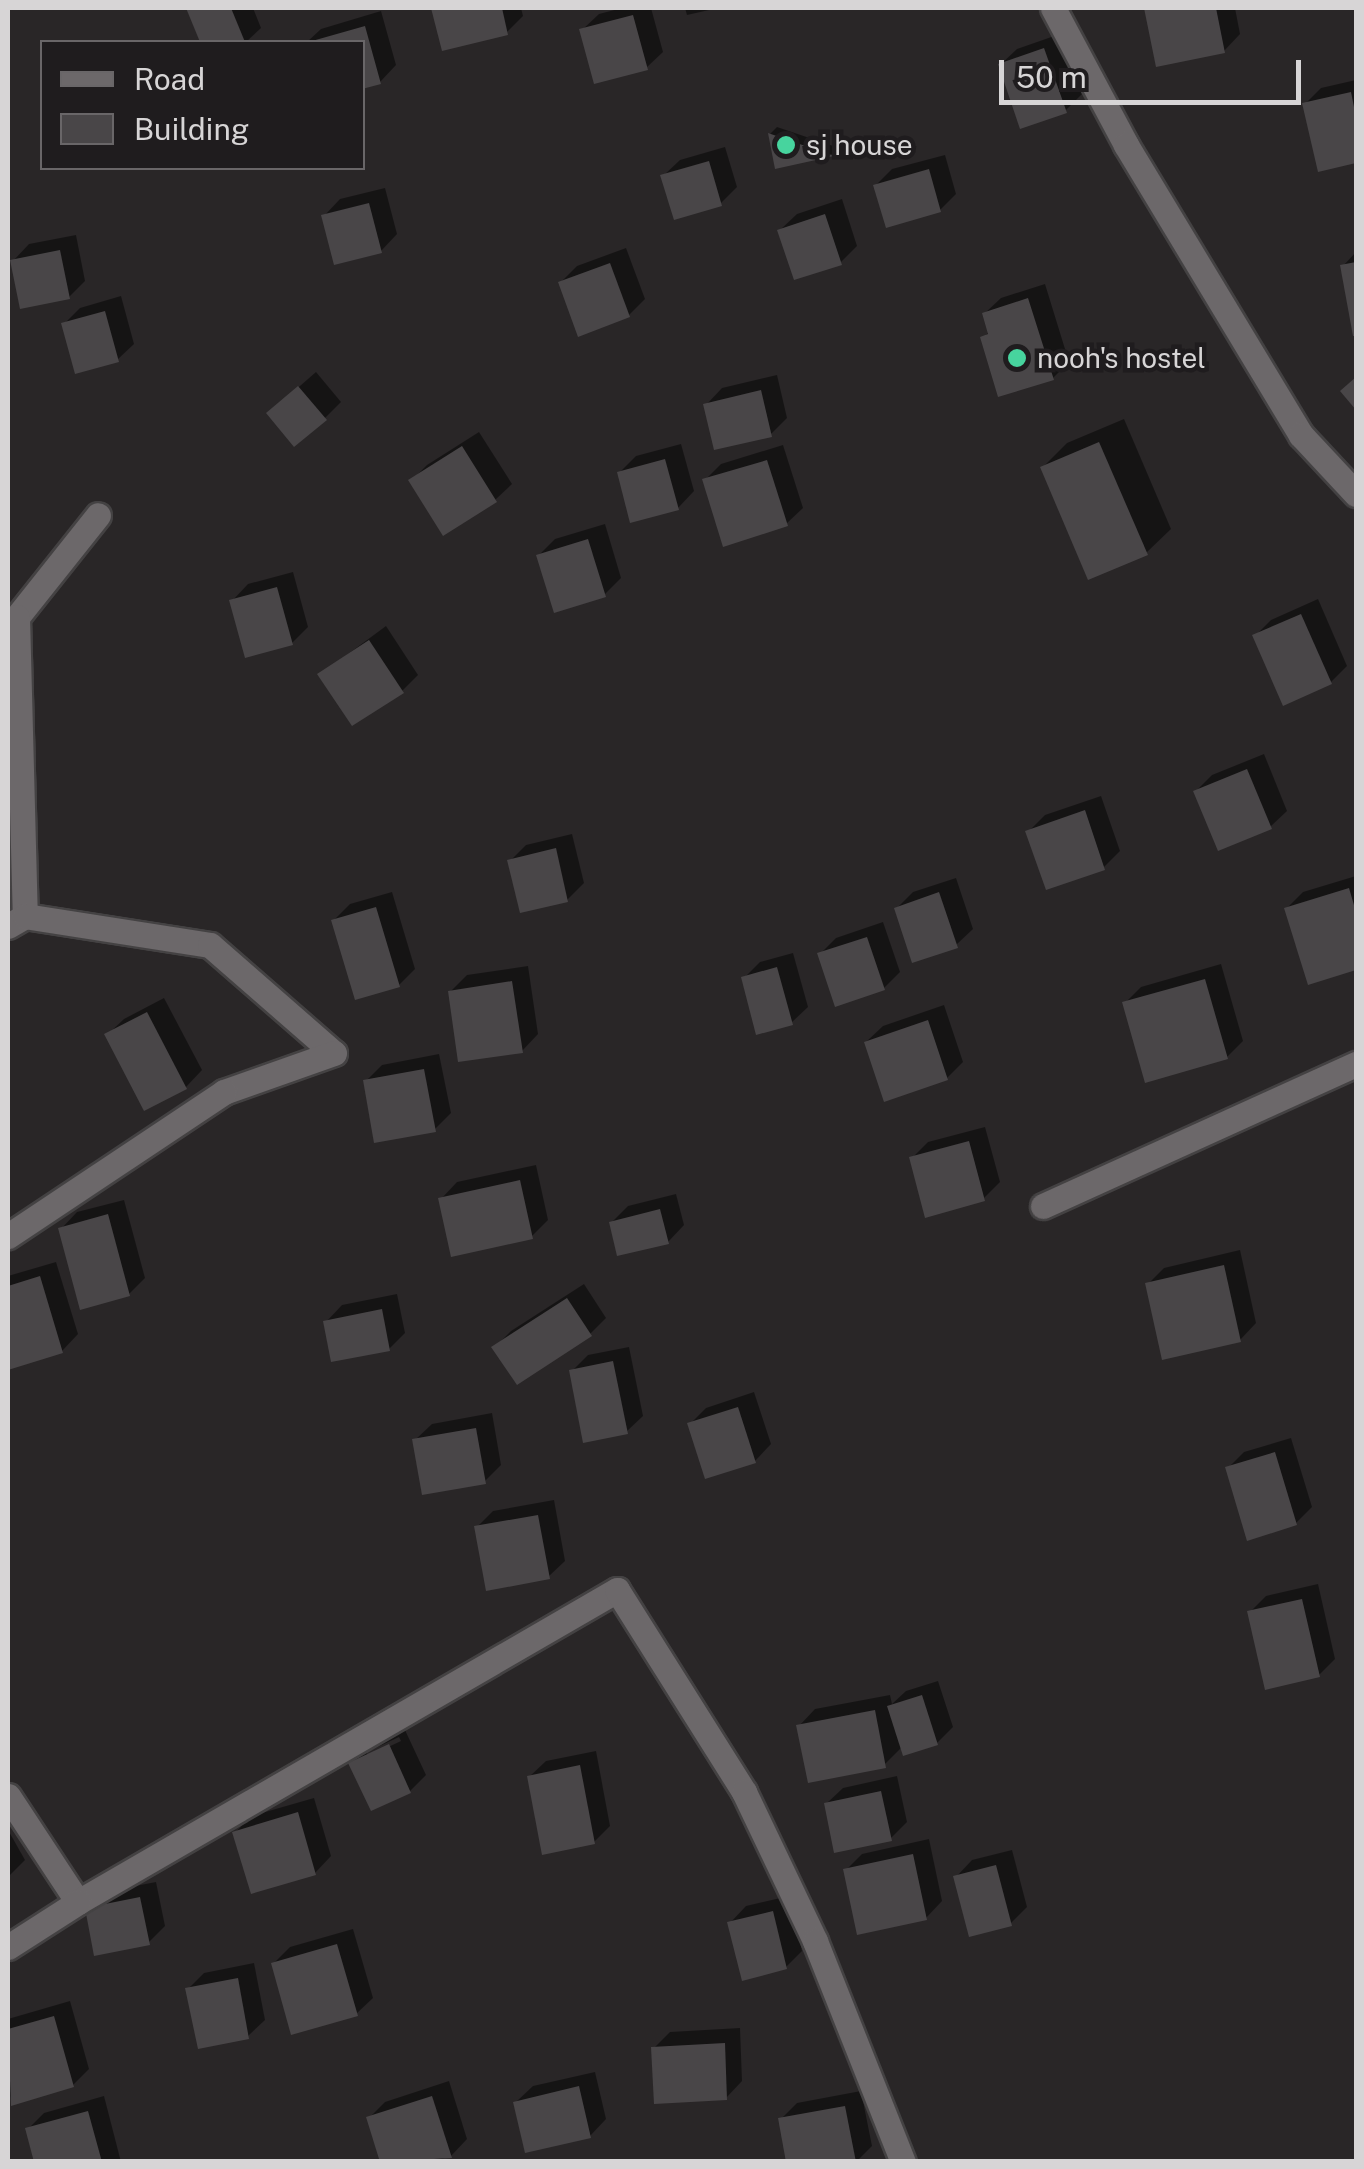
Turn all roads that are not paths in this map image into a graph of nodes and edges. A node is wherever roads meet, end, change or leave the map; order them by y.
1 (1053, 8) edge
2 (1356, 494) edge
3 (98, 514) dead end
4 (12, 620) edge
5 (16, 921) edge
6 (1356, 1064) edge
7 (1043, 1206) dead end
8 (8, 1236) edge
9 (8, 1796) edge
10 (78, 1902) junction
11 (8, 1946) edge
12 (903, 2162) edge

1 - 2 street
3 - 4 street
4 - 5 street
5 - 8 street
6 - 7 street
9 - 10 street
10 - 11 street
10 - 12 street

